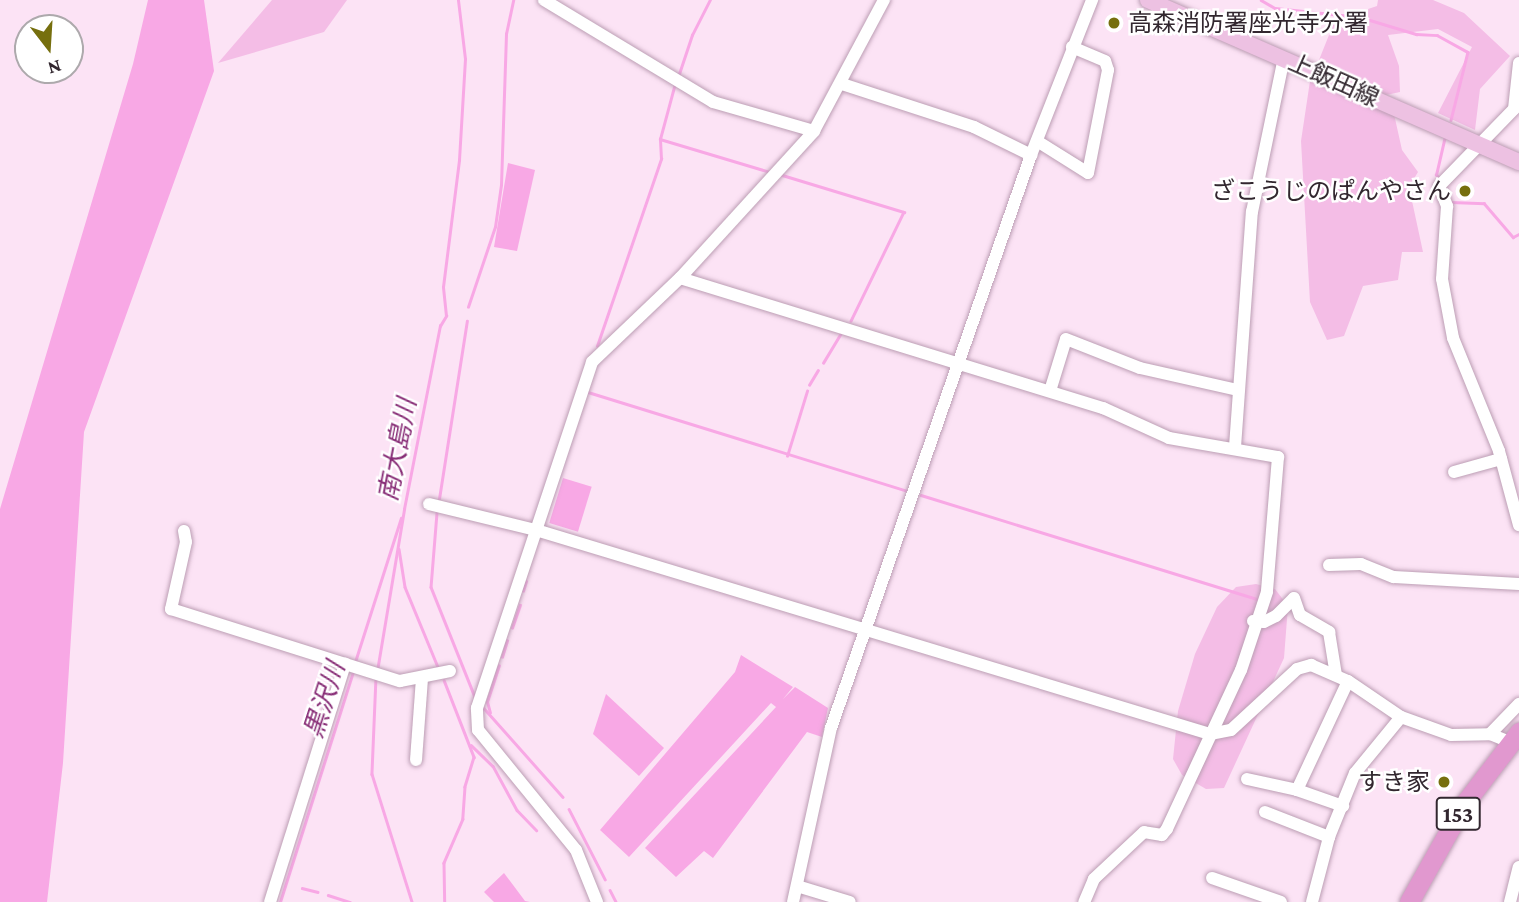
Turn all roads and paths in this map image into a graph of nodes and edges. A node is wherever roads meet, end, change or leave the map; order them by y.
1 (544, 0) edge
2 (884, 0) edge
3 (1092, 0) edge
4 (1148, 0) edge
5 (561, 4) edge
6 (1072, 47) junction
7 (1284, 58) junction
8 (1519, 63) edge
9 (842, 84) junction
10 (1517, 110) edge
11 (814, 131) junction
12 (1037, 141) junction
13 (1479, 144) junction
14 (1031, 155) junction
15 (1519, 162) edge
16 (680, 278) junction
17 (960, 362) junction
18 (1238, 390) junction
19 (1050, 391) junction
20 (1235, 447) junction
21 (1501, 458) junction
22 (1454, 472) dead end
23 (429, 504) dead end
24 (1519, 525) edge
25 (536, 530) junction
26 (184, 531) dead end
27 (1329, 565) dead end
28 (1519, 584) edge
29 (1253, 621) junction
30 (864, 629) junction
31 (361, 670) junction
32 (450, 671) dead end
33 (1342, 678) junction
34 (422, 679) junction
35 (1519, 704) edge
36 (1401, 717) junction
37 (1210, 734) junction
38 (1490, 734) junction
39 (1516, 738) edge
40 (416, 761) dead end
41 (1247, 779) dead end
42 (1297, 790) junction
43 (1343, 806) junction
44 (1265, 812) dead end
45 (1329, 838) junction
46 (1519, 867) edge
47 (1212, 878) dead end
48 (797, 886) junction
49 (1514, 894) edge
50 (823, 898) edge
51 (270, 902) edge
52 (597, 902) edge
53 (793, 902) edge
54 (850, 902) edge
55 (1084, 902) edge
56 (1281, 902) edge
57 (1312, 902) edge
58 (1409, 902) edge

1 - 5 street
2 - 9 street
3 - 6 street
4 - 7 main road, 上飯田線
5 - 11 street
6 - 12 street
6 - 12 street
7 - 13 main road, 上飯田線
7 - 18 street
8 - 10 street
9 - 11 street
9 - 14 street
10 - 13 street
11 - 16 street
12 - 14 street
13 - 15 main road, 上飯田線
13 - 21 street
14 - 17 street
16 - 17 street
16 - 25 street
17 - 19 street
17 - 30 street
18 - 19 street
18 - 20 street
19 - 20 street
20 - 29 street
21 - 22 street
21 - 24 street
23 - 25 street
25 - 30 street
25 - 52 street
26 - 31 street
27 - 28 street
29 - 33 street
29 - 37 street
30 - 37 street
30 - 48 street
31 - 34 street
31 - 51 street
32 - 34 street
33 - 36 street
33 - 37 street
33 - 42 street
34 - 40 street
35 - 38 street
36 - 38 street
36 - 43 street
37 - 55 street
38 - 39 street
39 - 58 highway, 153
41 - 42 street
42 - 43 street
43 - 45 street
44 - 45 street
45 - 57 street
46 - 49 street
47 - 56 street
48 - 50 street
48 - 53 street
50 - 54 street

